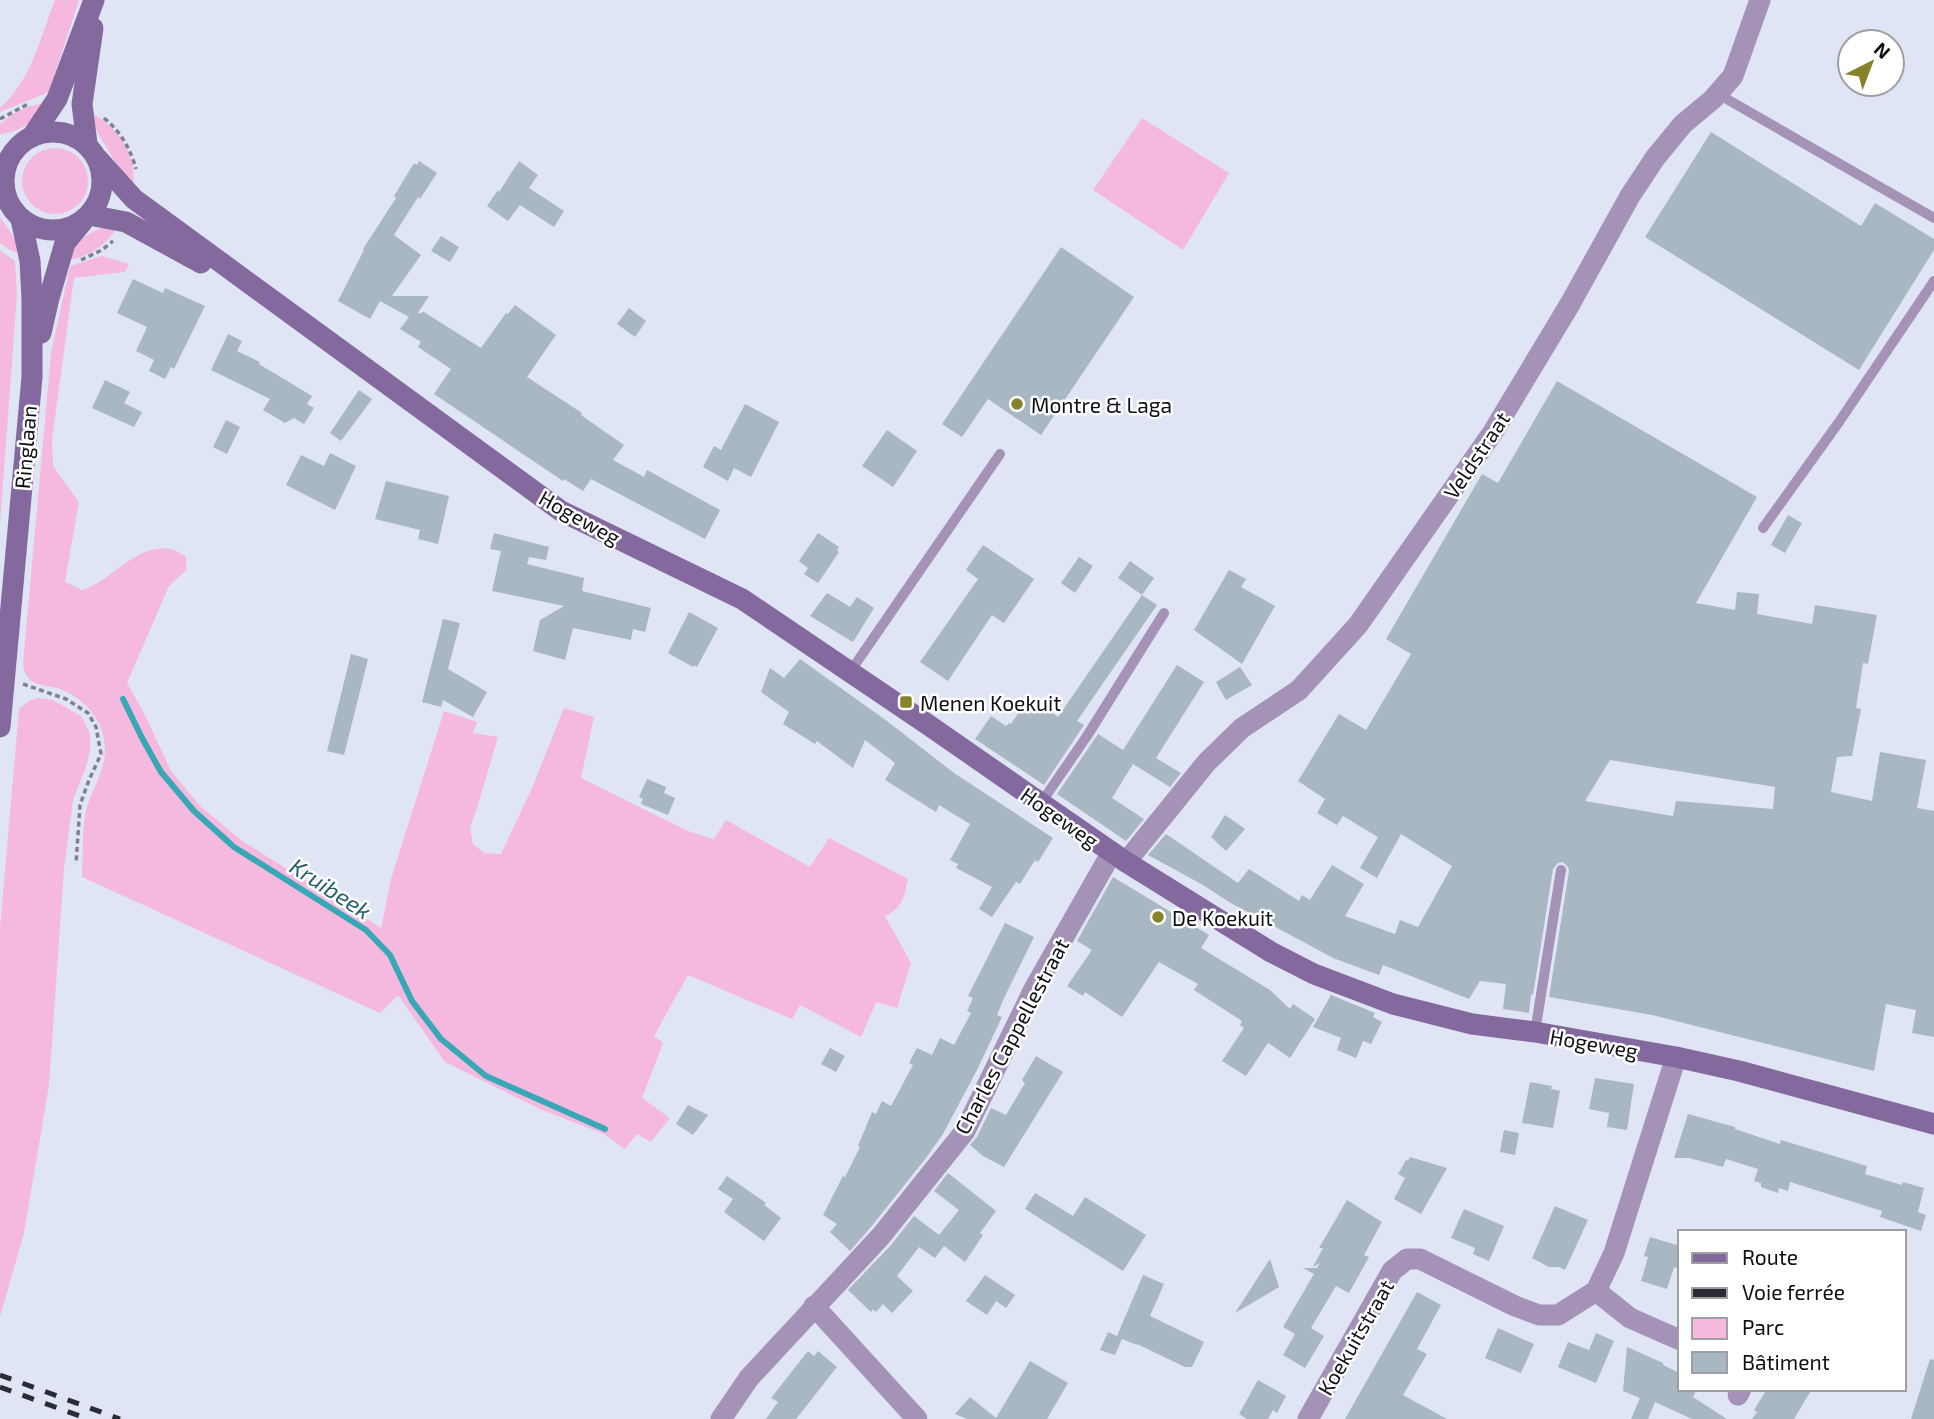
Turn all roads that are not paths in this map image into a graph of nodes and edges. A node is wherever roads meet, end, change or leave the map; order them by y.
1 (96, 0) edge
2 (1760, 0) edge
3 (1718, 93) junction
4 (17, 141) edge
5 (92, 151) junction
6 (2, 187) edge
7 (87, 218) junction
8 (1934, 218) edge
9 (20, 219) junction
10 (1934, 281) edge
11 (277, 304) junction
12 (32, 377) junction
13 (1000, 454) dead end
14 (1763, 528) dead end
15 (1164, 613) dead end
16 (850, 671) junction
17 (0, 726) edge
18 (1041, 803) junction
19 (1119, 857) junction
20 (1560, 870) dead end
21 (1535, 1032) junction
22 (1676, 1057) junction
23 (1934, 1124) edge
24 (1596, 1291) junction
25 (814, 1306) junction
26 (1678, 1339) edge
27 (721, 1419) edge
28 (917, 1419) edge
29 (1308, 1419) edge

1 - 4 street, Ringlaan
1 - 5 street, Ringlaan
2 - 3 street, Veldstraat
3 - 8 lane
3 - 19 street, Veldstraat
4 - 5 street
4 - 6 street, Ringlaan
5 - 7 street, Ringlaan
5 - 11 street, Hogeweg
6 - 9 street, Ringlaan
7 - 9 street
7 - 11 street, Hogeweg
7 - 12 street, Ringlaan
9 - 12 street, Ringlaan
10 - 14 lane
11 - 16 street, Hogeweg
12 - 17 street, Ringlaan
13 - 16 lane
15 - 18 lane
16 - 18 street, Hogeweg
18 - 19 street, Hogeweg
19 - 21 street, Hogeweg
19 - 25 street, Charles Cappellestraat
20 - 21 lane
21 - 22 street, Hogeweg
22 - 23 street, Hogeweg
22 - 24 street
24 - 26 street
24 - 29 street, Koekuitstraat
25 - 27 street, Charles Cappellestraat
25 - 28 street

